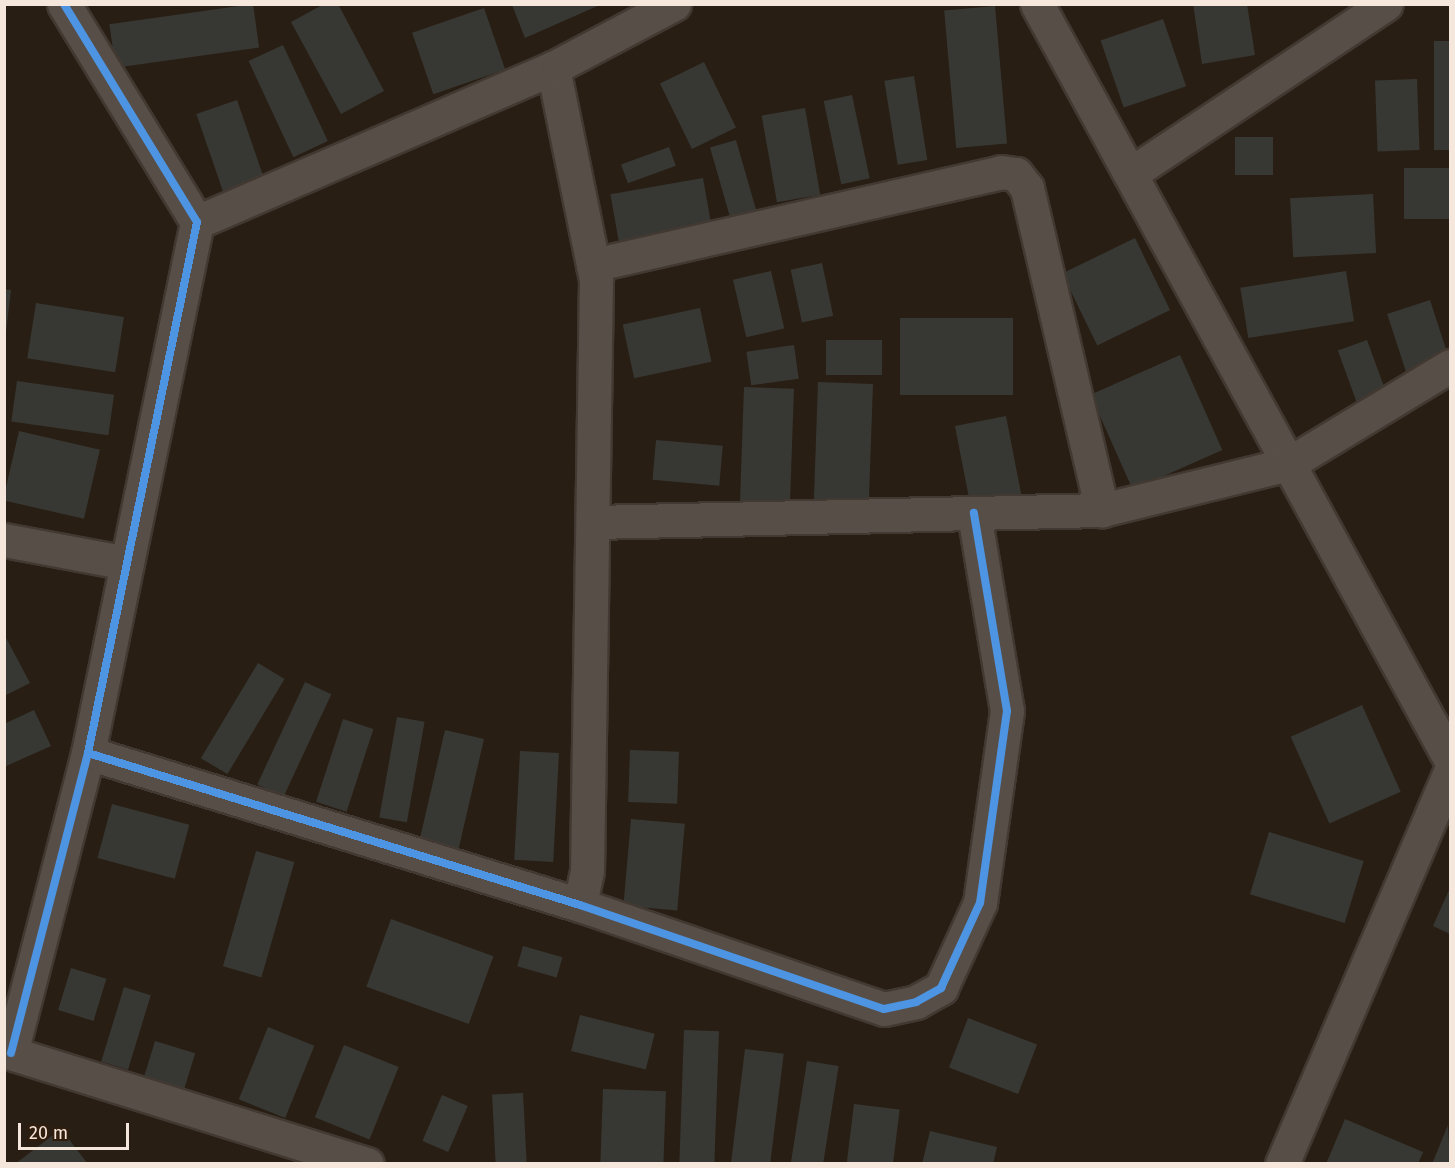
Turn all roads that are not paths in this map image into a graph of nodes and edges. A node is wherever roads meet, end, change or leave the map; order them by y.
1 (64, 4) edge
2 (674, 4) edge
3 (1038, 4) edge
4 (1386, 4) edge
5 (553, 68) junction
6 (1130, 174) junction
7 (198, 222) junction
8 (593, 265) junction
9 (1450, 366) edge
10 (1288, 464) junction
11 (1102, 510) junction
12 (974, 513) junction
13 (595, 522) junction
14 (4, 540) edge
15 (127, 563) junction
16 (88, 753) junction
17 (1450, 759) edge
18 (1450, 772) edge
19 (580, 905) junction
20 (8, 1052) edge
21 (367, 1164) edge
22 (1282, 1164) edge

1 - 7 street
2 - 5 street
3 - 6 street
4 - 6 street
5 - 7 street
5 - 8 street
6 - 10 street
7 - 15 street
8 - 11 street
8 - 13 street
9 - 10 street
10 - 11 street
10 - 17 street
11 - 12 street
12 - 13 street
12 - 19 street
13 - 19 street
14 - 15 street
15 - 16 street
16 - 19 street
16 - 20 street
18 - 22 street
20 - 21 street

